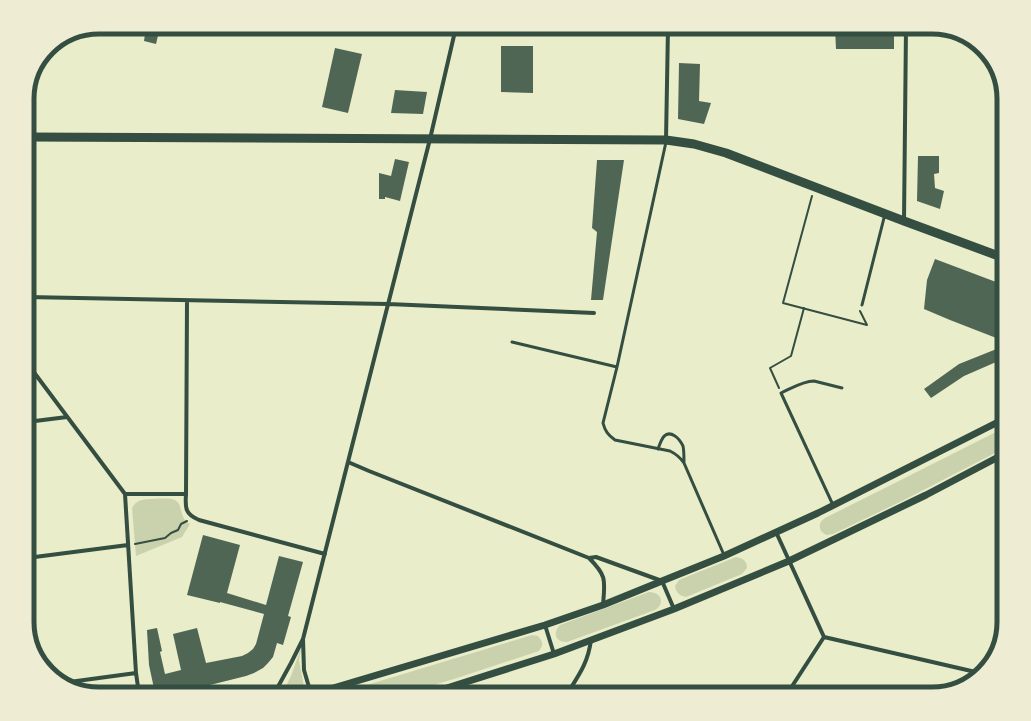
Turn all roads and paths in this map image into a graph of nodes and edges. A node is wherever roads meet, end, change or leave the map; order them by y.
1 (454, 34) edge
2 (668, 34) edge
3 (906, 34) edge
4 (34, 136) edge
5 (430, 139) junction
6 (666, 140) junction
7 (814, 187) junction
8 (886, 214) junction
9 (904, 222) junction
10 (997, 255) edge
11 (34, 297) edge
12 (187, 301) junction
13 (388, 304) junction
14 (862, 305) joint
15 (804, 308) junction
16 (594, 312) dead end
17 (512, 342) dead end
18 (617, 367) junction
19 (34, 372) edge
20 (842, 388) dead end
21 (781, 393) junction
22 (67, 417) junction
23 (34, 421) edge
24 (997, 423) edge
25 (658, 449) junction
26 (997, 458) edge
27 (348, 462) junction
28 (684, 464) junction
29 (125, 494) junction
30 (186, 494) junction
31 (833, 505) junction
32 (194, 518) junction
33 (776, 532) junction
34 (128, 546) junction
35 (325, 554) junction
36 (724, 556) junction
37 (34, 557) edge
38 (589, 558) junction
39 (789, 561) junction
40 (662, 581) junction
41 (603, 604) junction
42 (674, 609) junction
43 (545, 625) junction
44 (824, 637) junction
45 (303, 639) junction
46 (591, 640) junction
47 (554, 654) junction
48 (974, 672) edge
49 (136, 674) junction
50 (74, 682) edge
51 (138, 687) edge
52 (278, 687) edge
53 (310, 687) edge
54 (336, 687) edge
55 (450, 687) edge
56 (571, 687) edge
57 (792, 687) edge

1 - 5 street
2 - 6 street
3 - 9 street
4 - 5 main road
5 - 6 main road
5 - 13 street
6 - 7 main road
6 - 18 lane
7 - 8 main road
7 - 15 path
8 - 9 main road
8 - 14 lane
9 - 10 main road
11 - 12 street
12 - 13 street
12 - 30 street
13 - 16 street
13 - 27 street
14 - 15 path
15 - 21 path
17 - 18 lane
18 - 25 lane
19 - 22 street
20 - 21 lane
21 - 31 lane
22 - 23 street
22 - 29 street
24 - 31 street
25 - 28 lane
25 - 28 lane
26 - 39 street
27 - 35 street
27 - 38 street
28 - 36 lane
29 - 30 street
29 - 34 street
30 - 32 street
31 - 33 street
32 - 34 path
32 - 35 street
33 - 36 street
33 - 39 street
34 - 37 street
34 - 49 street
35 - 45 street
36 - 40 street
38 - 40 street
38 - 41 street
39 - 42 street
39 - 44 street
40 - 41 street
40 - 42 street
41 - 43 street
42 - 46 street
43 - 47 street
43 - 54 street
44 - 48 street
44 - 57 street
45 - 52 street
45 - 53 street
46 - 47 street
46 - 56 street
47 - 55 street
49 - 50 street
49 - 51 street

